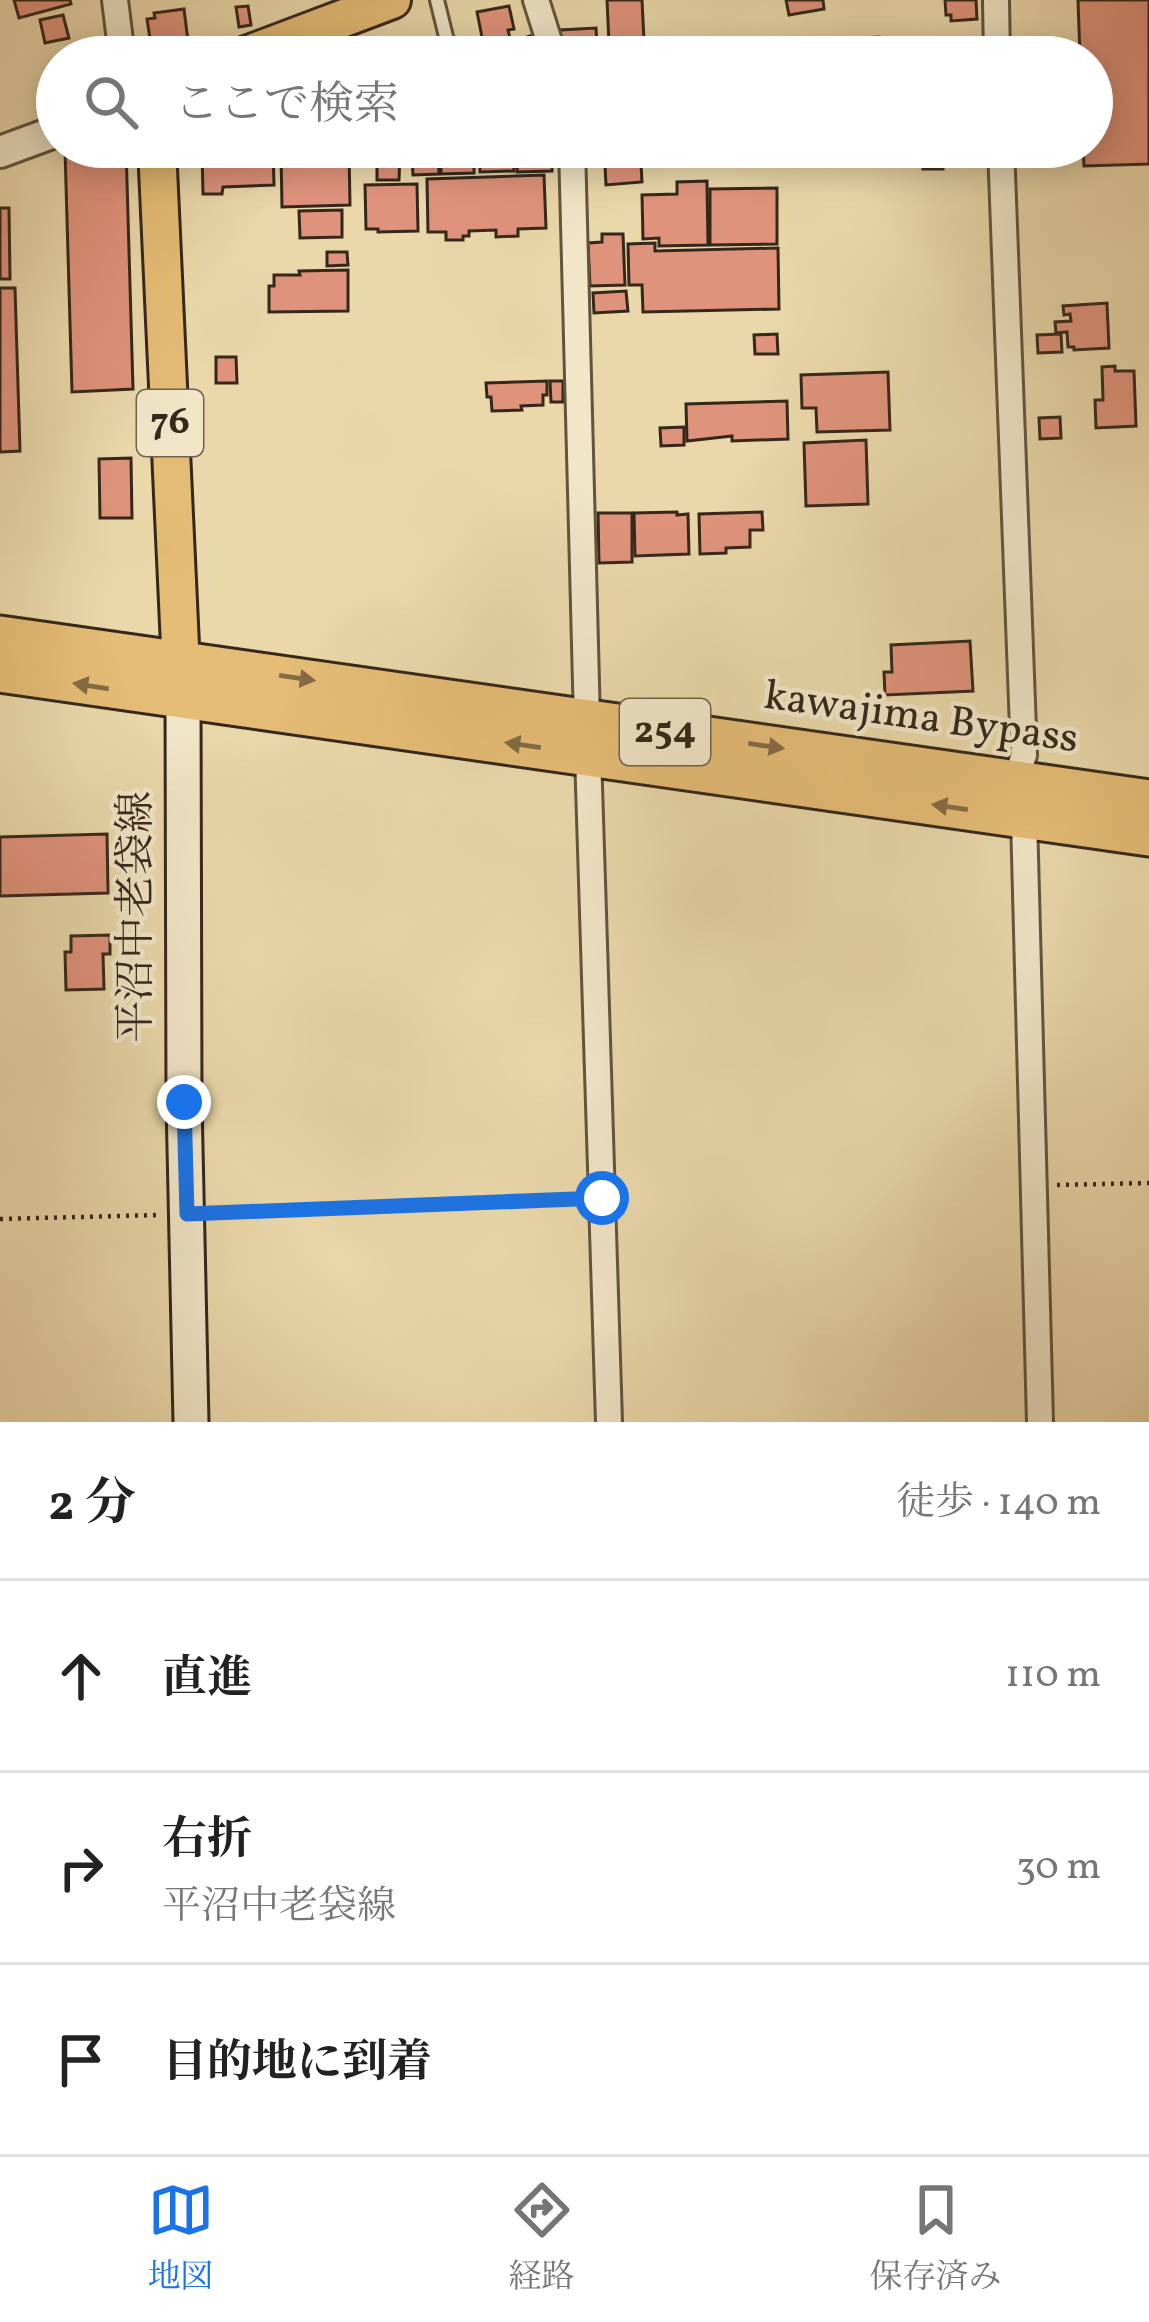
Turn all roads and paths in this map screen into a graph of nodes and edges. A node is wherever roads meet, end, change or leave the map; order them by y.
1 (115, 0) edge
2 (392, 0) edge
3 (437, 0) edge
4 (536, 0) edge
5 (996, 0) edge
6 (119, 36) edge
7 (297, 36) edge
8 (446, 36) edge
9 (547, 36) edge
10 (997, 36) edge
11 (36, 138) edge
12 (0, 152) edge
13 (158, 168) edge
14 (573, 168) edge
15 (1002, 168) edge
16 (0, 635) edge
17 (4, 676) edge
18 (182, 681) junction
19 (587, 737) junction
20 (1020, 799) junction
21 (1149, 800) edge
22 (1149, 836) edge
23 (1149, 1183) edge
24 (1034, 1185) junction
25 (602, 1198) junction
26 (187, 1214) junction
27 (0, 1219) edge
28 (191, 1422) edge
29 (609, 1422) edge
30 (1040, 1422) edge

1 - 6 street
2 - 7 main road
3 - 8 lane
4 - 9 street
5 - 10 street
11 - 12 street
13 - 18 main road, 76
14 - 19 street
15 - 20 street
16 - 18 highway, 254
18 -> 17 highway, 254
18 - 19 highway, kawajima Bypass / 254
18 - 26 main road, 平沼中老袋線
19 - 20 highway, kawajima Bypass / 254
19 - 25 street
20 - 21 highway, kawajima Bypass / 254
20 - 22 highway, kawajima Bypass / 254
20 - 24 street
23 - 24 path
24 - 30 street
25 - 26 path
25 - 29 street
26 - 27 path
26 - 28 main road, 平沼中老袋線

